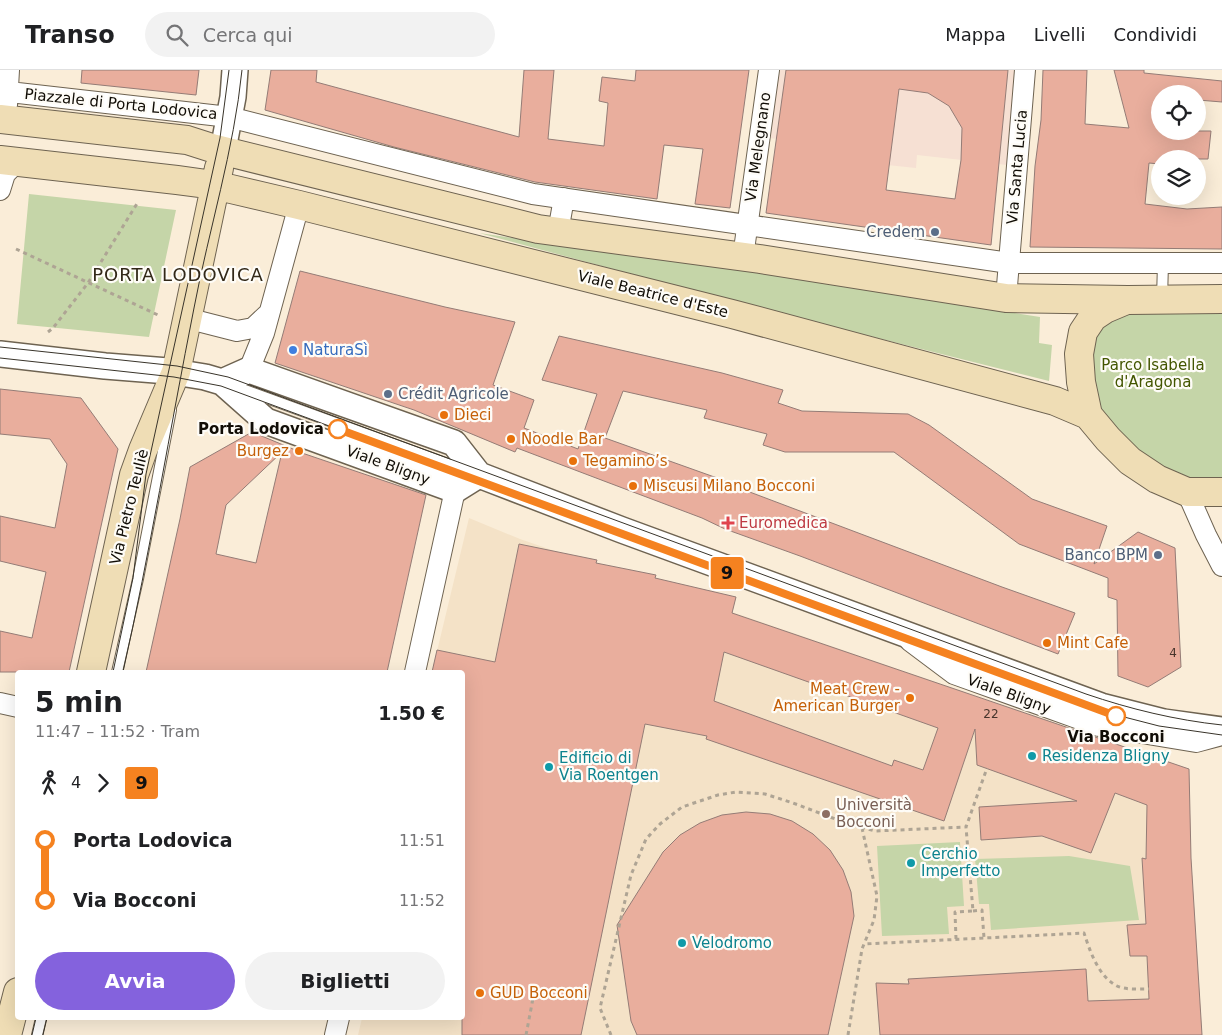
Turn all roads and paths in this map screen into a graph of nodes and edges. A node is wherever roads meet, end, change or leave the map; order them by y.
1 (9, 70) edge
2 (235, 70) edge
3 (769, 70) edge
4 (1026, 70) edge
5 (4, 91) edge
6 (229, 117) junction
7 (3, 120) edge
8 (223, 150) junction
9 (8, 161) edge
10 (214, 185) junction
11 (0, 190) edge
12 (140, 197) dead end
13 (564, 198) junction
14 (299, 205) junction
15 (747, 224) junction
16 (558, 232) junction
17 (16, 249) dead end
18 (742, 257) junction
19 (1009, 263) junction
20 (1163, 263) junction
21 (1222, 263) edge
22 (88, 283) junction
23 (1006, 298) junction
24 (1162, 299) junction
25 (1222, 299) edge
26 (1128, 300) junction
27 (269, 313) junction
28 (158, 315) dead end
29 (186, 318) junction
30 (48, 332) dead end
31 (0, 354) edge
32 (248, 370) junction
33 (176, 372) junction
34 (222, 382) junction
35 (1088, 415) junction
36 (479, 475) junction
37 (455, 490) junction
38 (1187, 492) junction
39 (1222, 492) edge
40 (1222, 566) edge
41 (896, 631) junction
42 (91, 670) edge
43 (118, 670) edge
44 (415, 670) edge
45 (0, 703) edge
46 (15, 706) edge
47 (1222, 730) edge
48 (1222, 735) edge
49 (988, 768) dead end
50 (966, 827) junction
51 (862, 828) junction
52 (972, 911) junction
53 (984, 938) junction
54 (956, 939) junction
55 (864, 944) junction
56 (535, 988) dead end
57 (1149, 989) dead end
58 (11, 998) edge
59 (41, 1020) edge
60 (339, 1020) edge
61 (8, 1035) edge
62 (37, 1035) edge
63 (335, 1035) edge
64 (526, 1035) edge
65 (611, 1035) edge
66 (848, 1035) edge

1 - 5 street
2 - 6 street
3 - 15 street, Via Melegnano
4 - 19 street, Via Santa Lucia
5 - 6 street, Piazzale di Porta Lodovica
5 - 7 street
6 - 8 street, Piazzale di Porta Lodovica
6 - 13 street
7 - 8 main road, Piazzale di Porta Lodovica
8 - 10 main road, Piazzale di Porta Lodovica
8 - 16 main road
9 - 10 main road
9 - 11 street
10 - 14 main road, Viale Beatrice d'Este
10 - 29 main road, Piazzale di Porta Lodovica
12 - 22 path
13 - 15 street
13 - 16 street
14 - 27 street
14 - 35 main road, Viale Beatrice d'Este
15 - 18 street
15 - 19 street
16 - 18 main road
17 - 22 path
18 - 23 main road
19 - 20 street
19 - 23 street
20 - 21 street
20 - 24 lane
22 - 28 path
22 - 30 path
23 - 26 main road
24 - 25 main road
24 - 26 main road
26 - 35 main road
27 - 29 street
27 - 32 street
29 - 33 main road, Piazzale di Porta Lodovica
31 - 33 street
32 - 34 street
32 - 36 street
33 - 34 street
33 - 42 main road, Via Pietro Teuliè
33 - 43 lane
34 - 36 lane, Viale Bligny
34 - 37 street, Viale Bligny
35 - 38 main road
36 - 37 street
36 - 41 street, Viale Bligny
37 - 44 street
38 - 39 main road
38 - 40 street
41 - 47 street, Viale Bligny
41 - 48 street, Viale Bligny
45 - 46 street
49 - 50 path
50 - 51 path
50 - 52 path
51 - 55 path
51 - 65 path
52 - 53 path
52 - 54 path
53 - 54 path
53 - 57 path
54 - 55 path
55 - 66 path
56 - 64 path
58 - 61 main road
59 - 62 lane
60 - 63 street

